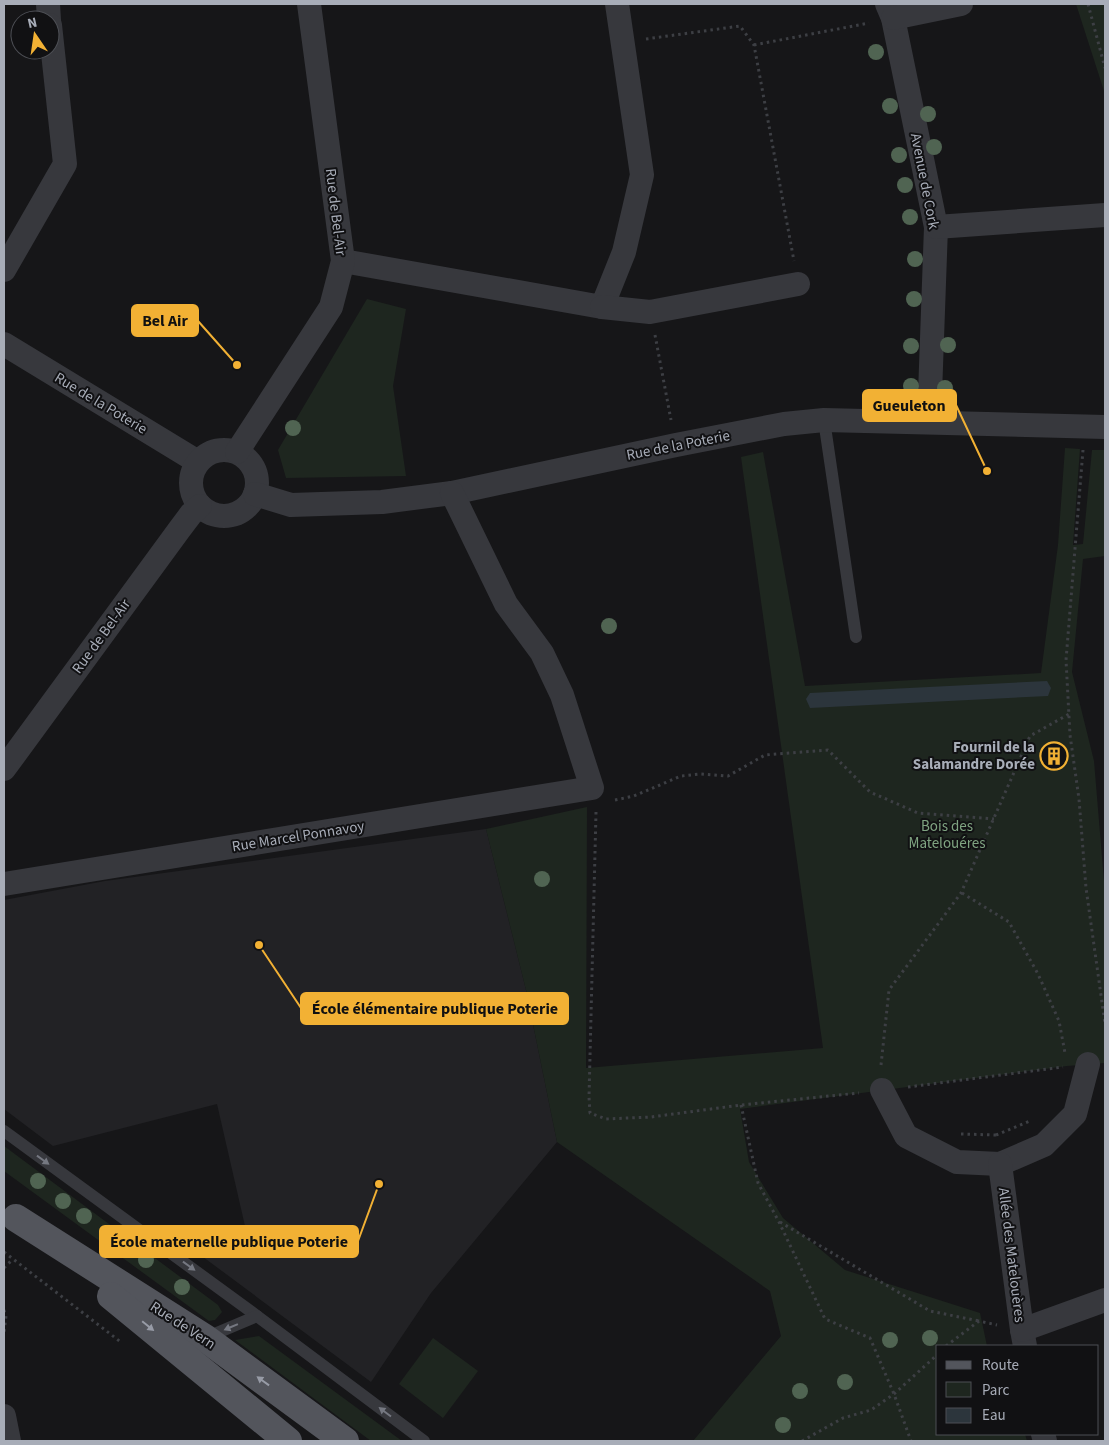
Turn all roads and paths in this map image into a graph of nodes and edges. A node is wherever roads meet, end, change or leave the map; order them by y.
1 (309, 4) edge
2 (618, 4) edge
3 (961, 4) edge
4 (1088, 4) edge
5 (890, 11) edge
6 (623, 42) junction
7 (754, 45) junction
8 (54, 60) edge
9 (1105, 68) edge
10 (1105, 215) edge
11 (936, 227) junction
12 (343, 261) junction
13 (4, 270) edge
14 (798, 284) joint
15 (602, 308) junction
16 (650, 312) junction
17 (4, 344) edge
18 (824, 420) junction
19 (929, 422) junction
20 (1095, 426) edge
21 (676, 445) junction
22 (237, 452) junction
23 (198, 462) junction
24 (452, 493) junction
25 (255, 494) junction
26 (200, 506) junction
27 (856, 637) dead end
28 (1069, 714) junction
29 (4, 769) edge
30 (594, 796) junction
31 (994, 819) junction
32 (4, 884) edge
33 (962, 893) junction
34 (1105, 1012) edge
35 (1105, 1024) edge
36 (1078, 1065) junction
37 (1064, 1074) dead end
38 (877, 1085) junction
39 (915, 1095) dead end
40 (741, 1106) junction
41 (1036, 1115) dead end
42 (4, 1132) edge
43 (960, 1134) dead end
44 (996, 1135) junction
45 (1000, 1164) junction
46 (10, 1213) edge
47 (779, 1222) junction
48 (13, 1259) dead end
49 (4, 1268) edge
50 (1105, 1300) edge
51 (4, 1310) edge
52 (257, 1316) junction
53 (979, 1321) junction
54 (4, 1333) edge
55 (205, 1338) junction
56 (1024, 1338) edge
57 (947, 1345) edge
58 (936, 1356) edge
59 (894, 1394) junction
60 (4, 1416) edge
61 (9, 1441) edge
62 (288, 1441) edge
63 (345, 1441) edge
64 (424, 1441) edge
65 (802, 1441) edge
66 (911, 1441) edge

1 - 12 street, Rue de Bel-Air
2 - 6 street
3 - 5 street
4 - 9 path
5 - 7 path
5 - 11 street, Avenue de Cork
6 - 7 path
6 - 15 street
7 - 14 path
8 - 13 street
10 - 11 street
11 - 19 street, Avenue de Cork
12 - 15 street
12 - 22 street, Rue de Bel-Air
14 - 16 street
15 - 16 street
16 - 21 path
17 - 23 street, Rue de la Poterie
18 - 19 street, Rue de la Poterie
18 - 21 street, Rue de la Poterie
18 - 27 lane
19 - 20 street, Rue de la Poterie
20 - 28 path
21 - 24 street, Rue de la Poterie
22 - 23 street
22 - 25 street
23 - 26 street
24 - 25 street, Rue de la Poterie
24 - 30 street
25 - 26 street
26 - 29 street, Rue de Bel-Air
28 - 31 path
28 - 34 path
30 - 31 path
30 - 32 street, Rue Marcel Ponnavoy
30 - 40 path
31 - 33 path
33 - 36 path
33 - 38 path
34 - 35 path
36 - 37 path
36 - 39 path
36 - 45 street
38 - 40 path
38 - 45 street
40 - 47 path
41 - 44 path
42 -> 52 lane
43 - 44 path
44 - 45 path
45 - 56 street, Allée des Matelouères
46 - 55 main road, Rue de Vern
46 -> 62 main road, Rue de Vern
47 - 53 path
47 - 59 path
48 - 49 path
50 - 56 street
51 - 54 path
52 -> 55 lane
64 -> 52 lane
53 - 56 path
53 - 57 path
63 -> 55 main road, Rue de Vern
58 - 59 path
59 - 65 path
59 - 66 path
60 - 61 street

